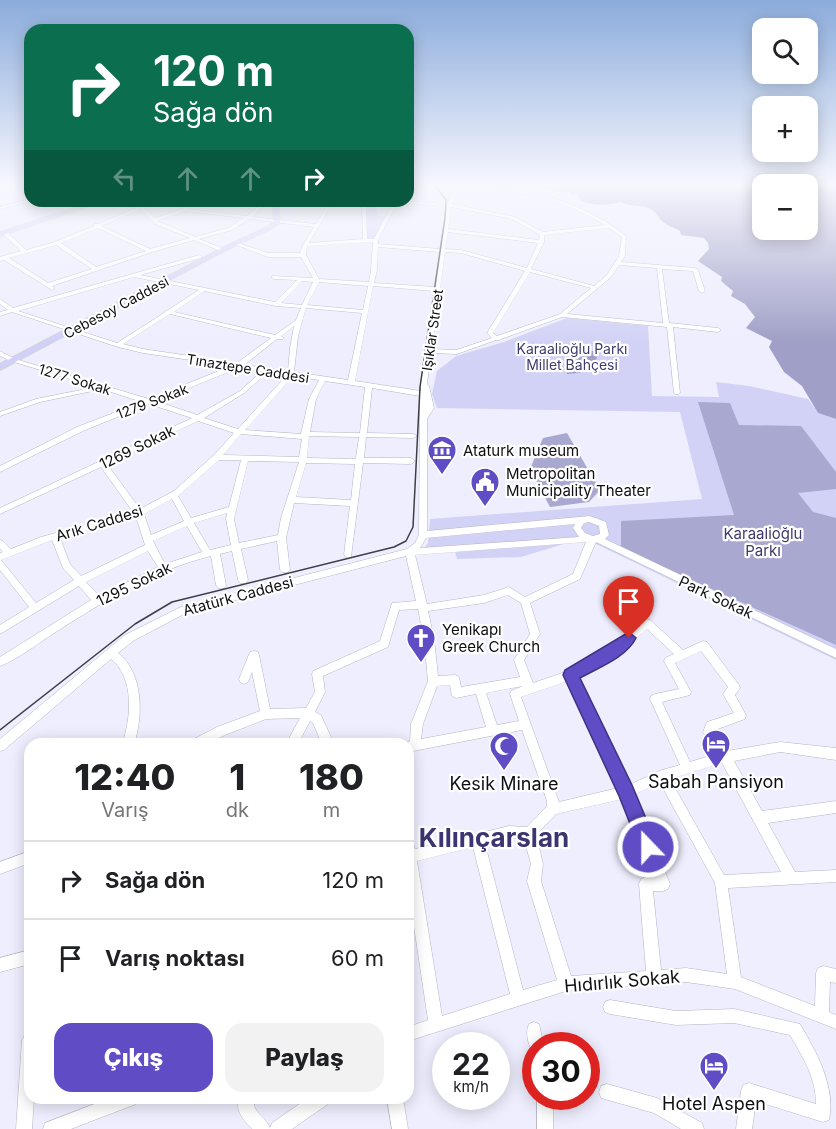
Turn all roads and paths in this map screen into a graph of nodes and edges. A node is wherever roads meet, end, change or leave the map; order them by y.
1 (8, 238) edge
2 (69, 238) edge
3 (122, 238) edge
4 (194, 238) joint
5 (249, 238) edge
6 (310, 238) edge
7 (378, 238) edge
8 (445, 238) edge
9 (507, 238) edge
10 (542, 238) edge
11 (624, 238) edge
12 (364, 240) joint
13 (376, 242) junction
14 (542, 242) junction
15 (57, 243) junction
16 (236, 244) junction
17 (305, 245) junction
18 (222, 250) junction
19 (444, 250) junction
20 (150, 251) junction
21 (25, 252) junction
22 (303, 255) junction
23 (199, 257) dead end
24 (2, 258) edge
25 (618, 263) junction
26 (659, 267) junction
27 (528, 269) junction
28 (97, 270) junction
29 (135, 276) junction
30 (274, 277) dead end
31 (300, 280) junction
32 (317, 280) junction
33 (162, 282) junction
34 (371, 284) junction
35 (49, 285) junction
36 (595, 288) junction
37 (434, 289) dead end
38 (202, 291) junction
39 (702, 291) dead end
40 (60, 297) junction
41 (585, 298) junction
42 (0, 301) edge
43 (276, 304) junction
44 (302, 308) junction
45 (13, 310) junction
46 (167, 312) junction
47 (366, 312) junction
48 (0, 314) edge
49 (562, 315) junction
50 (584, 317) junction
51 (296, 322) junction
52 (668, 326) junction
53 (74, 330) junction
54 (718, 330) dead end
55 (277, 337) junction
56 (498, 339) junction
57 (292, 341) junction
58 (118, 345) junction
59 (430, 351) junction
60 (457, 352) junction
61 (0, 353) edge
62 (13, 360) junction
63 (428, 363) junction
64 (238, 366) junction
65 (0, 367) edge
66 (266, 371) junction
67 (291, 375) junction
68 (323, 379) junction
69 (424, 382) junction
70 (351, 383) junction
71 (369, 386) junction
72 (105, 388) junction
73 (677, 393) dead end
74 (424, 394) junction
75 (151, 402) junction
76 (0, 414) edge
77 (425, 417) junction
78 (198, 418) junction
79 (239, 432) junction
80 (304, 435) junction
81 (362, 435) junction
82 (413, 436) dead end
83 (217, 457) junction
84 (245, 458) junction
85 (303, 459) junction
86 (358, 461) junction
87 (411, 461) dead end
88 (103, 464) junction
89 (0, 468) edge
90 (173, 495) junction
91 (292, 500) junction
92 (353, 503) junction
93 (231, 509) junction
94 (0, 511) edge
95 (139, 513) junction
96 (580, 521) junction
97 (189, 522) junction
98 (423, 535) junction
99 (55, 537) junction
100 (282, 537) junction
101 (593, 539) junction
102 (0, 543) edge
103 (149, 543) junction
104 (236, 548) junction
105 (410, 552) junction
106 (9, 553) junction
107 (212, 553) junction
108 (348, 555) dead end
109 (0, 557) edge
110 (0, 563) edge
111 (163, 568) junction
112 (285, 570) dead end
113 (243, 580) dead end
114 (80, 581) junction
115 (221, 585) dead end
116 (98, 601) junction
117 (525, 602) junction
118 (423, 606) junction
119 (35, 609) junction
120 (0, 630) edge
121 (111, 653) junction
122 (681, 654) junction
123 (836, 654) edge
124 (0, 662) edge
125 (571, 675) junction
126 (244, 679) dead end
127 (433, 681) junction
128 (528, 684) junction
129 (480, 690) junction
130 (307, 713) junction
131 (266, 714) junction
132 (524, 725) junction
133 (493, 730) junction
134 (221, 731) junction
135 (130, 738) edge
136 (208, 738) edge
137 (220, 738) edge
138 (295, 738) edge
139 (325, 738) edge
140 (414, 738) edge
141 (0, 746) edge
142 (414, 746) edge
143 (836, 754) edge
144 (725, 757) junction
145 (687, 768) junction
146 (662, 776) junction
147 (626, 792) junction
148 (836, 807) edge
149 (554, 809) junction
150 (758, 818) junction
151 (529, 833) junction
152 (477, 841) junction
153 (414, 852) edge
154 (24, 859) edge
155 (0, 868) edge
156 (836, 876) edge
157 (792, 879) junction
158 (721, 882) junction
159 (414, 885) edge
160 (24, 959) edge
161 (0, 966) edge
162 (654, 976) junction
163 (836, 976) edge
164 (735, 982) junction
165 (566, 984) junction
166 (518, 997) junction
167 (610, 1007) dead end
168 (799, 1008) junction
169 (829, 1019) edge
170 (436, 1024) junction
171 (534, 1029) dead end
172 (795, 1029) junction
173 (414, 1032) edge
174 (535, 1032) edge
175 (607, 1092) dead end
176 (26, 1104) edge
177 (99, 1104) edge
178 (245, 1104) edge
179 (313, 1104) edge
180 (396, 1104) edge
181 (544, 1110) edge
182 (24, 1129) edge
183 (51, 1129) edge
184 (263, 1129) edge
185 (278, 1129) edge
186 (400, 1129) edge
187 (545, 1129) edge
188 (696, 1129) edge
189 (744, 1129) edge

1 - 21 street
2 - 15 street
3 - 20 street
4 - 18 street
4 - 20 street
5 - 16 main road, Cebesoy Caddesi
6 - 17 street
7 - 13 street
8 - 19 street, Işıklar Street
9 - 14 street
10 - 14 street
11 - 25 street
12 - 13 street
12 - 17 street
13 - 19 street
13 - 34 street
14 - 27 street
15 - 21 street
15 - 28 street
16 - 18 main road, Cebesoy Caddesi
16 - 22 street
17 - 22 street
18 - 33 main road, Cebesoy Caddesi
19 - 27 street
19 - 59 street, Işıklar Street
20 - 28 street
21 - 24 street
22 - 32 street
23 - 29 street
24 - 35 street
25 - 26 street
25 - 36 street
26 - 39 street
26 - 52 street
27 - 36 street
27 - 56 street
28 - 35 street
29 - 33 street
29 - 40 street
30 - 31 street
31 - 32 street
31 - 43 street
32 - 34 street
32 - 44 street
33 - 38 street
33 - 53 main road, Cebesoy Caddesi
34 - 37 street
34 - 47 street
35 - 40 street
36 - 41 street
38 - 43 street
38 - 46 street
40 - 45 street
41 - 49 street
41 - 50 street
42 - 45 street, Tınaztepe Caddesi
43 - 44 street
44 - 47 street
44 - 51 street
45 - 48 street
45 - 53 street, Tınaztepe Caddesi
46 - 55 street
46 - 58 street
47 - 70 street
49 - 50 street
49 - 56 street
50 - 52 street
51 - 55 street, 1279 Sokak
51 - 57 street
52 - 54 street
52 - 73 street
53 - 58 street, Tınaztepe Caddesi
53 - 62 main road, Cebesoy Caddesi
55 - 57 street
55 - 64 street, 1279 Sokak
56 - 60 street
57 - 67 street
58 - 64 street, Tınaztepe Caddesi
59 - 60 street
59 - 63 street, Işıklar Street
60 - 63 street
61 - 62 street, 1277 Sokak
62 - 65 main road, Cebesoy Caddesi
62 - 72 street, 1277 Sokak
63 - 69 street, Işıklar Street
64 - 66 street, Tınaztepe Caddesi
64 - 75 street, 1279 Sokak
66 - 67 street, Tınaztepe Caddesi
66 - 78 street, 1269 Sokak
67 - 68 street, Tınaztepe Caddesi
67 - 79 street, Arık Caddesi
68 - 70 street, Tınaztepe Caddesi
68 - 80 street
69 - 74 street
69 - 77 street
70 - 71 street, Tınaztepe Caddesi
71 - 74 street, Tınaztepe Caddesi
71 - 81 street
72 - 75 street, 1277 Sokak
72 - 76 street
74 - 77 street
75 - 78 street, 1277 Sokak
75 - 89 street, 1279 Sokak
77 - 98 street
78 - 79 street, 1277 Sokak
78 - 88 street, 1269 Sokak
79 - 80 street, 1277 Sokak
79 - 83 street, Arık Caddesi
80 - 81 street, 1277 Sokak
80 - 85 street
81 - 82 street, 1277 Sokak
81 - 86 street
83 - 84 street
83 - 90 street, Arık Caddesi
84 - 85 street
84 - 93 street
85 - 86 street
85 - 91 street
86 - 87 street
86 - 92 street
88 - 94 street, 1269 Sokak
88 - 95 street
90 - 95 street, Arık Caddesi
90 - 97 street
91 - 92 street
91 - 100 street
92 - 108 street
93 - 97 street
93 - 104 street
95 - 99 street, Arık Caddesi
95 - 103 street
96 - 98 street
96 - 101 street
96 - 101 street
97 - 103 street
97 - 107 street
98 - 105 street
99 - 106 street, Arık Caddesi
99 - 114 street
100 - 104 street, 1295 Sokak
100 - 112 street
101 - 105 street, Atatürk Caddesi
101 - 117 street
101 - 123 street, Park Sokak
102 - 106 street
103 - 111 street
103 - 114 street
104 - 107 street, 1295 Sokak
104 - 113 street
105 - 118 street
105 - 121 street, Atatürk Caddesi
106 - 109 street, Arık Caddesi
107 - 111 street, 1295 Sokak
107 - 115 street
110 - 119 street
111 - 116 street, 1295 Sokak
114 - 116 street
114 - 119 street
116 - 124 street, 1295 Sokak
117 - 118 street
117 - 128 street
118 - 127 street
118 - 130 street
119 - 120 street
121 - 135 street
121 - 141 street, Atatürk Caddesi
122 - 125 street
122 - 144 street
122 - 145 street
125 - 128 street
125 - 147 street
126 - 131 street
127 - 129 street
127 - 140 street
128 - 129 street
128 - 132 street
129 - 133 street
130 - 131 street
130 - 138 street
130 - 139 street
131 - 134 street
132 - 133 street
132 - 149 street
133 - 142 street
134 - 136 street
134 - 137 street
143 - 144 street
144 - 145 street
144 - 150 street
145 - 146 street
146 - 147 street
146 - 158 street
147 - 149 street
147 - 162 street
148 - 150 street
149 - 151 street
150 - 157 street
151 - 152 street
151 - 165 street
152 - 153 street
152 - 166 street
154 - 155 street
156 - 157 street
157 - 158 street
158 - 164 street
159 - 170 street
160 - 161 street
162 - 164 street, Hıdırlık Sokak
162 - 165 street, Hıdırlık Sokak
163 - 169 street
164 - 168 street, Hıdırlık Sokak
165 - 166 street, Hıdırlık Sokak
166 - 170 street, Hıdırlık Sokak
167 - 172 street
168 - 169 street, Hıdırlık Sokak
168 - 172 street
170 - 173 street, Hıdırlık Sokak
171 - 174 street
172 - 189 street
175 - 188 street
176 - 182 street
177 - 183 street
178 - 184 street
179 - 185 street
180 - 186 street
181 - 187 street

